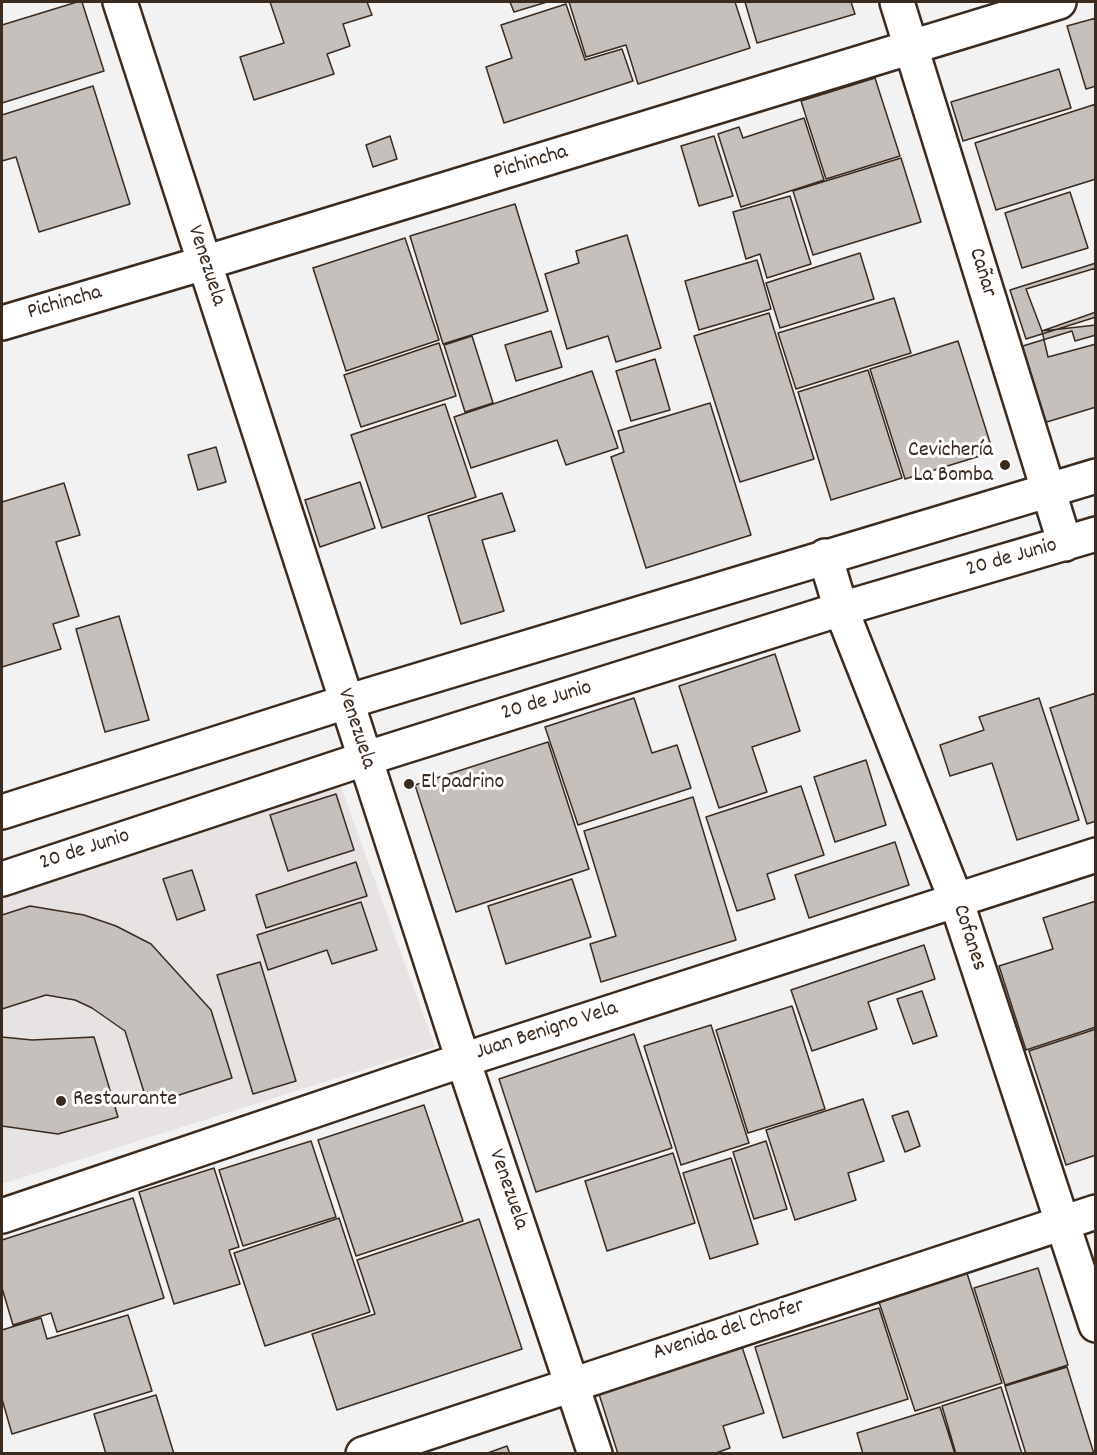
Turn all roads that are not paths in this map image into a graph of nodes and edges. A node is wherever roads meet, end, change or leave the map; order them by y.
1 (120, 2) edge
2 (897, 2) edge
3 (1059, 2) edge
4 (911, 49) junction
5 (204, 264) junction
6 (2, 323) edge
7 (1095, 476) edge
8 (1048, 490) junction
9 (1095, 534) edge
10 (1065, 544) junction
11 (825, 556) junction
12 (841, 609) junction
13 (346, 702) junction
14 (364, 759) junction
15 (2, 812) edge
16 (1095, 855) edge
17 (2, 879) edge
18 (956, 900) junction
19 (463, 1060) junction
20 (1095, 1212) edge
21 (2, 1216) edge
22 (1061, 1223) junction
23 (1095, 1325) edge
24 (573, 1382) junction
25 (363, 1454) edge
26 (595, 1454) edge

1 - 5 street, Venezuela
2 - 4 street, Cañar
3 - 4 street, Pichincha
4 - 5 street, Pichincha
4 - 8 street, Cañar
5 - 6 street, Pichincha
5 - 13 street, Venezuela
7 - 8 street
8 - 10 street, Cañar
8 - 11 street
9 - 10 street, 20 de Junio
10 - 12 street, 20 de Junio
11 - 12 street, Cofanes
11 - 13 street
12 - 14 street, 20 de Junio
12 - 18 street, Cofanes
13 - 14 street, Venezuela
13 - 15 street
14 - 17 street, 20 de Junio
14 - 19 street, Venezuela
16 - 18 street, Juan Benigno Vela
18 - 19 street, Juan Benigno Vela
18 - 22 street, Cofanes
19 - 21 street, Juan Benigno Vela
19 - 24 street, Venezuela
20 - 22 street, Avenida del Chofer
22 - 23 street, Cofanes
22 - 24 street, Avenida del Chofer
24 - 25 street, Avenida del Chofer
24 - 26 street, Venezuela

